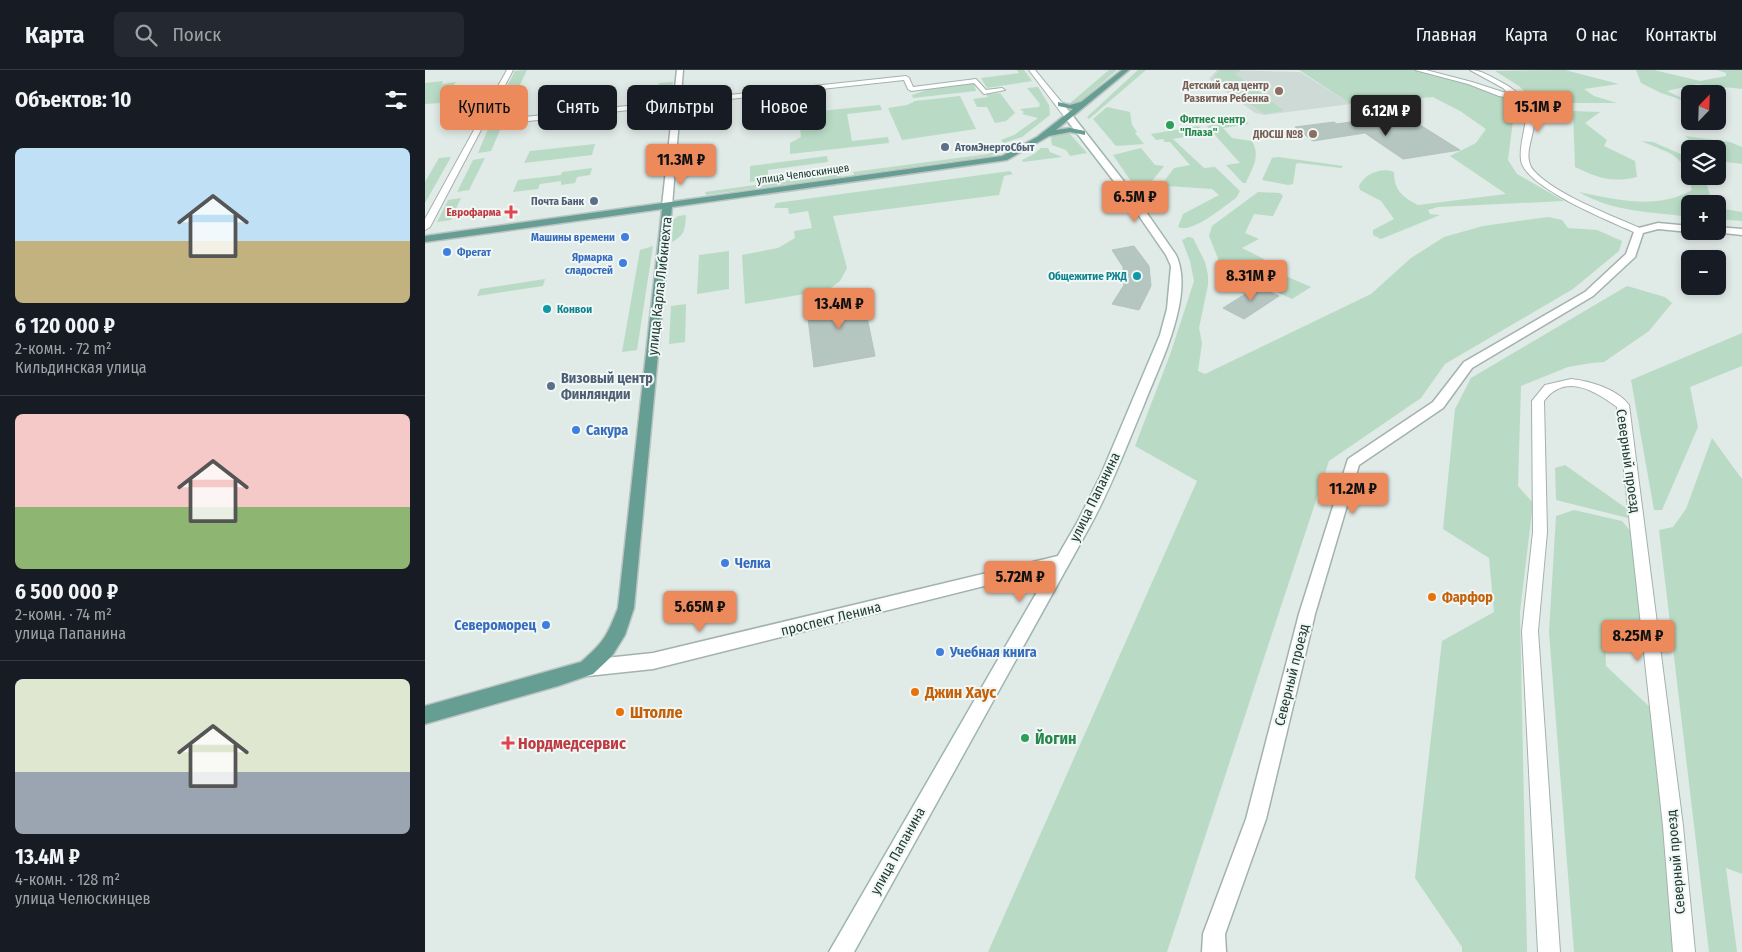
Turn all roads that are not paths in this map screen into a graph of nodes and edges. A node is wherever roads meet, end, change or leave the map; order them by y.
1 (510, 70) edge
2 (680, 70) edge
3 (1032, 70) edge
4 (1126, 70) edge
5 (1418, 70) edge
6 (1473, 70) edge
7 (502, 85) edge
8 (679, 85) edge
9 (1002, 90) dead end
10 (732, 98) edge
11 (1518, 98) junction
12 (1085, 103) junction
13 (1061, 104) junction
14 (627, 109) edge
15 (1069, 116) junction
16 (528, 119) edge
17 (478, 130) edge
18 (674, 130) edge
19 (1082, 133) junction
20 (1040, 139) junction
21 (667, 206) junction
22 (425, 227) edge
23 (1681, 228) edge
24 (1639, 231) junction
25 (1726, 231) edge
26 (1742, 232) edge
27 (425, 239) edge
28 (1062, 561) junction
29 (587, 668) junction
30 (425, 715) edge
31 (841, 952) edge
32 (1214, 952) edge
33 (1549, 952) edge
34 (1684, 952) edge

1 - 7 street
2 - 8 street, улица Карла Либкнехта
3 - 13 street
4 - 12 main road, улица Челюскинцев
5 - 11 street
6 - 11 street
9 - 10 street
11 - 24 street
12 - 13 main road
12 - 15 main road, улица Челюскинцев
13 - 15 street
14 - 16 street
15 - 19 street, улица Папанина
15 - 20 main road, улица Челюскинцев
17 - 22 street
18 - 21 street, улица Карла Либкнехта
19 - 20 main road
19 - 28 street, улица Папанина
20 - 21 main road, улица Челюскинцев
21 - 27 main road, улица Челюскинцев
21 - 29 main road, улица Карла Либкнехта
23 - 24 street
24 - 32 street, Северный проезд
25 - 26 street
28 - 29 street, проспект Ленина
28 - 31 street, улица Папанина
29 - 30 main road, проспект Ленина
33 - 34 street, Северный проезд

